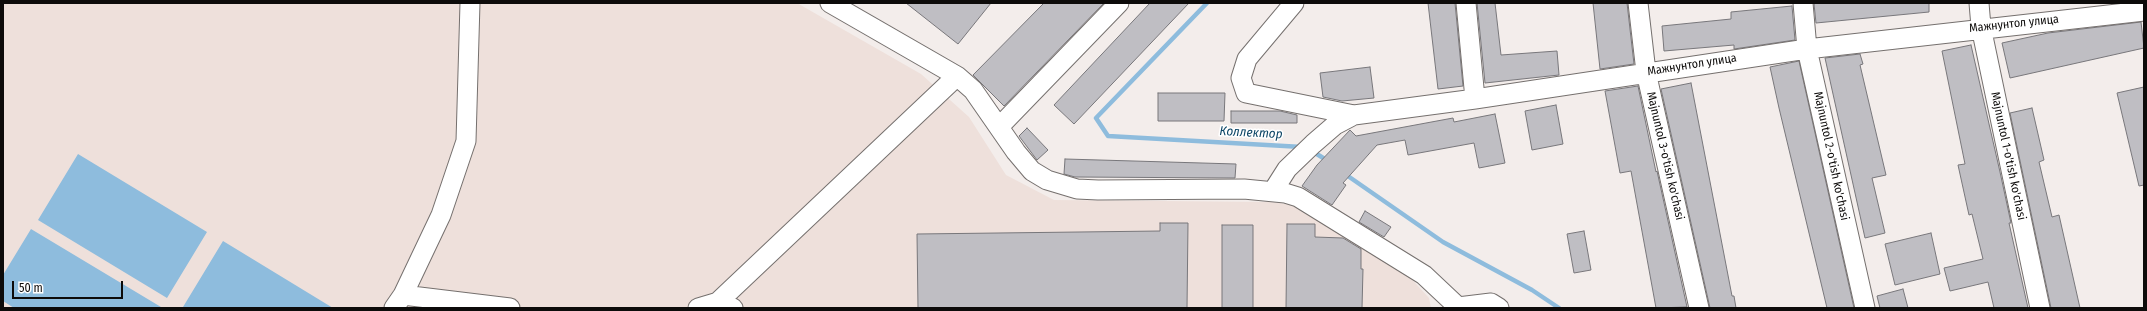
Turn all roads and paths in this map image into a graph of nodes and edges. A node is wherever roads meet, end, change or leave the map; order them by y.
1 (470, 3) edge
2 (830, 3) edge
3 (1119, 3) edge
4 (1294, 3) edge
5 (1466, 3) edge
6 (1638, 3) edge
7 (1803, 3) edge
8 (1979, 3) edge
9 (2144, 10) edge
10 (1981, 27) junction
11 (1807, 48) junction
12 (1646, 72) junction
13 (957, 76) junction
14 (1475, 99) junction
15 (1354, 115) junction
16 (999, 127) junction
17 (1273, 191) junction
18 (398, 301) edge
19 (725, 305) edge
20 (1457, 307) edge
21 (510, 308) edge
22 (698, 308) edge
23 (1499, 308) edge
24 (1699, 308) edge
25 (1864, 308) edge
26 (2040, 308) edge

1 - 18 street
2 - 13 street
3 - 16 street
4 - 15 street
5 - 14 street
6 - 12 street, Majnuntol 3-o'tish ko'chasi
7 - 11 street, Majnuntol 2-o'tish ko'chasi
8 - 10 street, Majnuntol 1-o'tish ko'chasi
9 - 10 street, Мажнунтол улица
10 - 11 street, Мажнунтол улица
10 - 26 street, Majnuntol 1-o'tish ko'chasi
11 - 12 street, Мажнунтол улица
11 - 25 street, Majnuntol 2-o'tish ko'chasi
12 - 14 street, Мажнунтол улица
12 - 24 street, Majnuntol 3-o'tish ko'chasi
13 - 16 street
13 - 19 street
14 - 15 street, Мажнунтол улица
15 - 17 street, Мажнунтол улица
16 - 17 street
17 - 20 street
18 - 21 street
19 - 22 street
20 - 23 street

